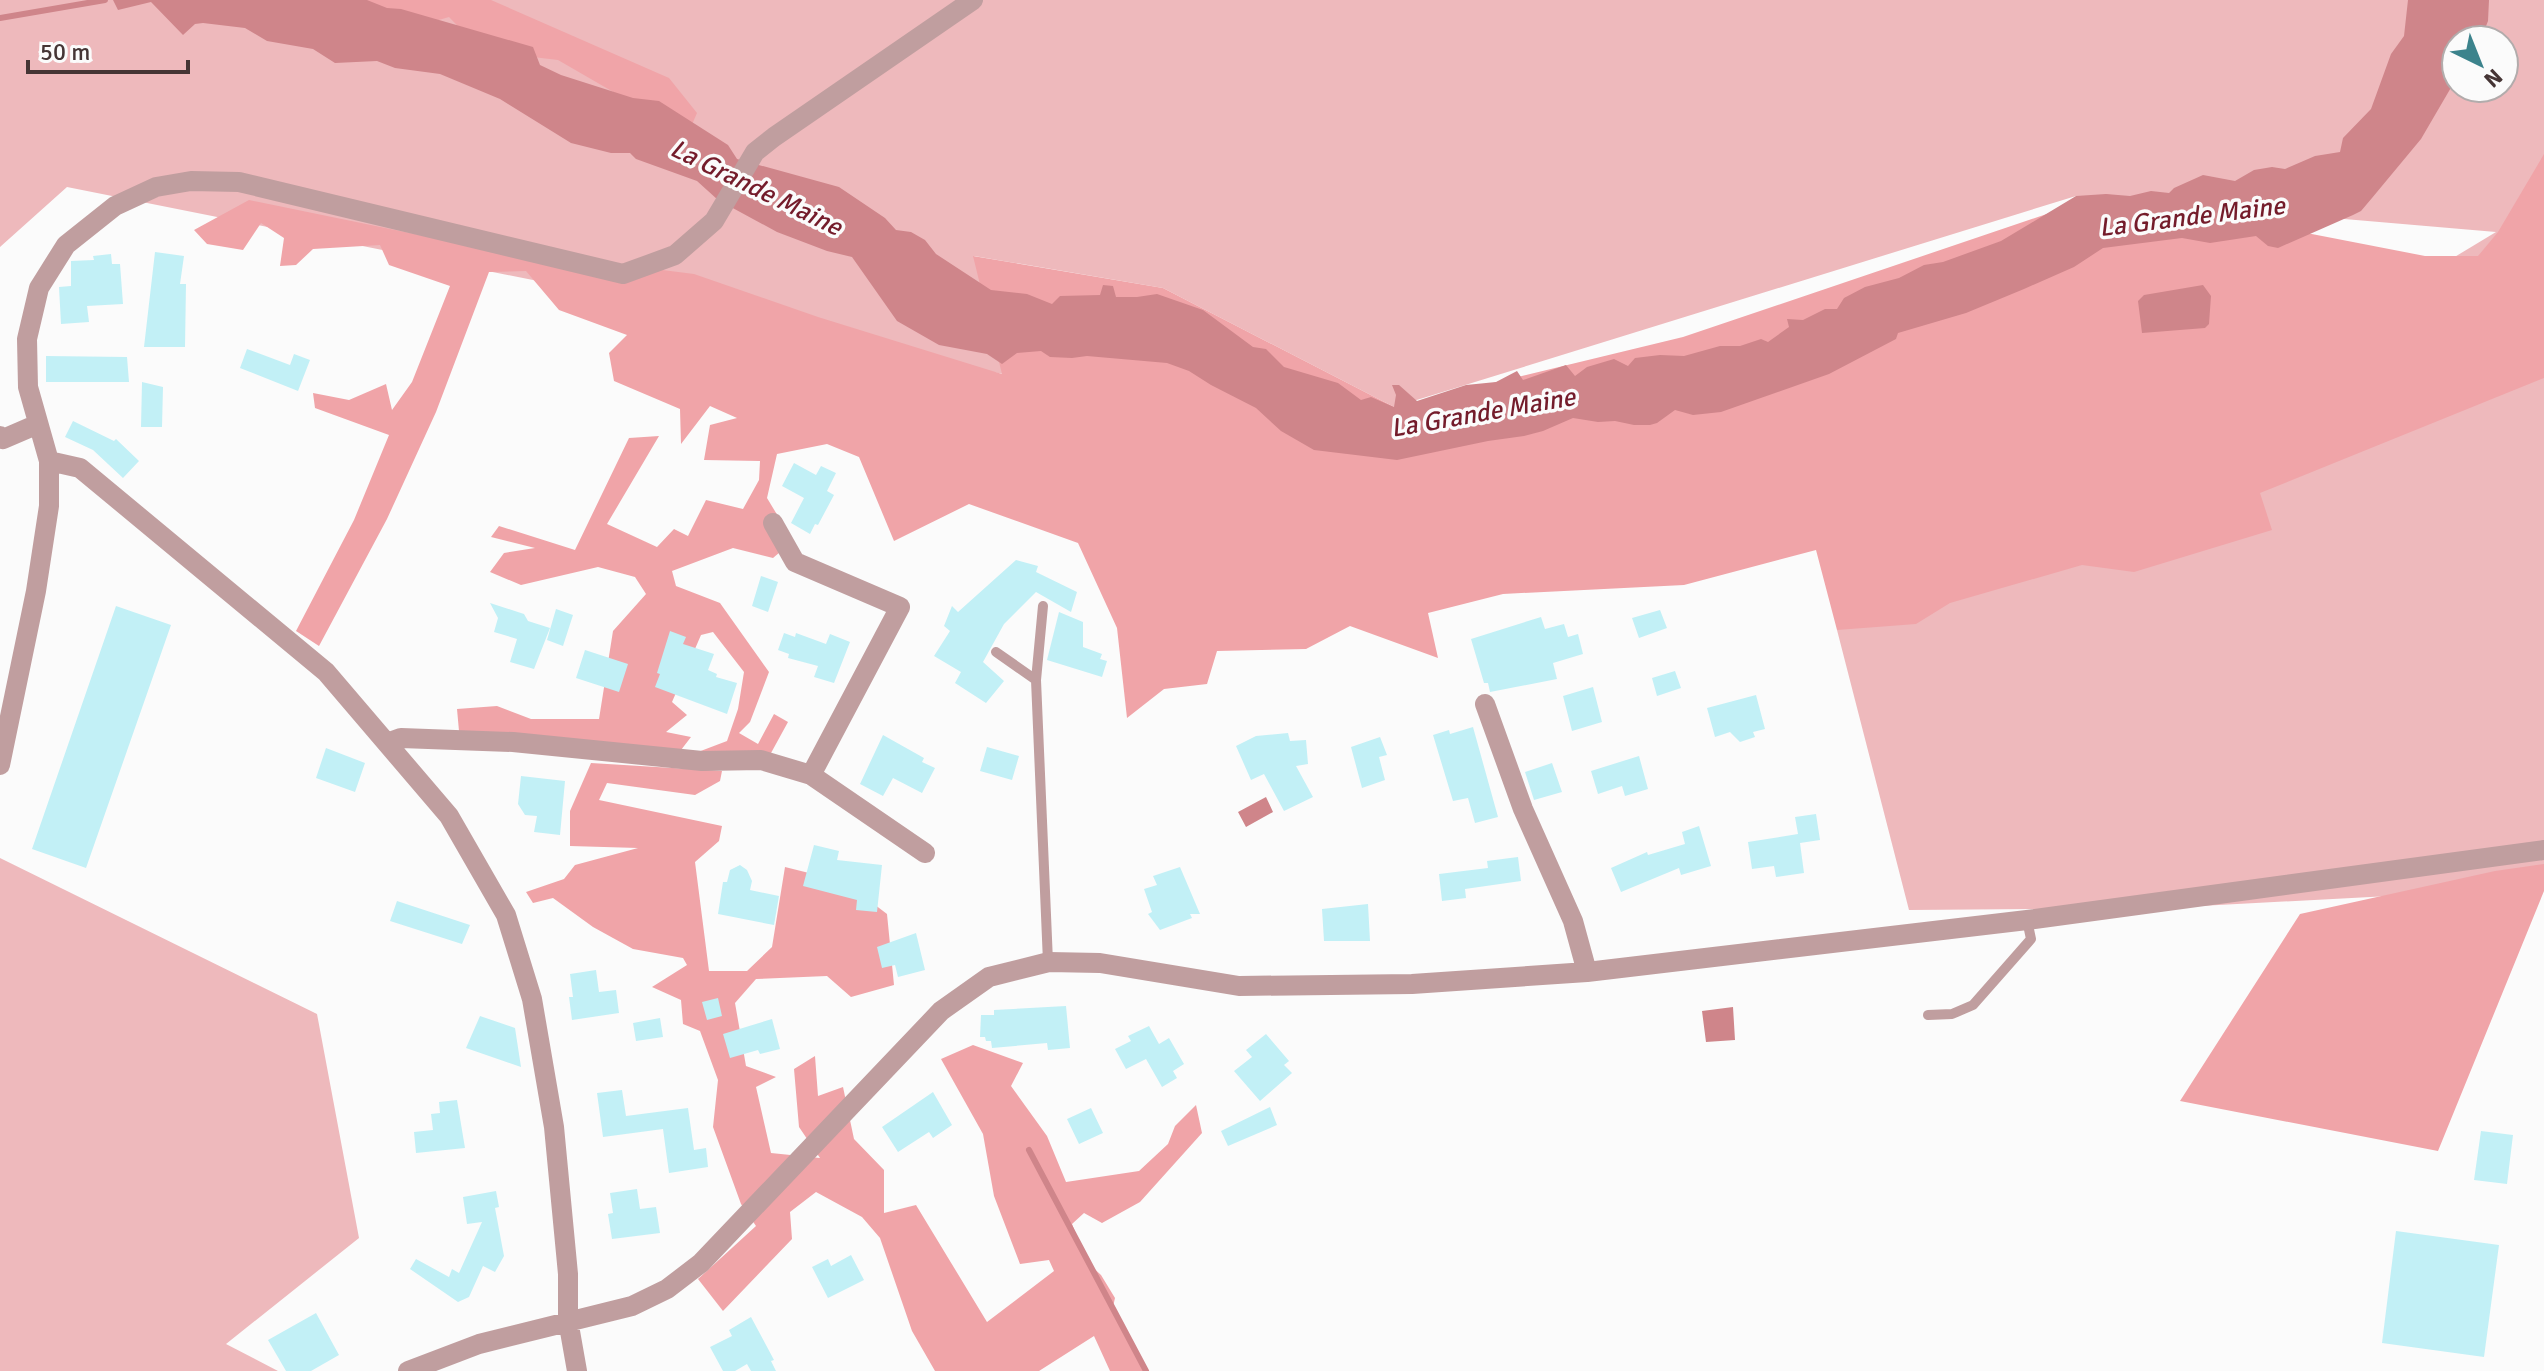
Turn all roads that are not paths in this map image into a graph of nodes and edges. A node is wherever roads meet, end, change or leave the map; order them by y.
1 (973, 0) edge
2 (38, 424) junction
3 (0, 436) edge
4 (49, 461) junction
5 (773, 523) dead end
6 (1043, 606) dead end
7 (996, 652) dead end
8 (1036, 680) junction
9 (1485, 704) dead end
10 (387, 743) junction
11 (0, 765) edge
12 (811, 775) junction
13 (2544, 850) edge
14 (925, 853) dead end
15 (2027, 920) junction
16 (1048, 962) junction
17 (1587, 972) junction
18 (1928, 1015) dead end
19 (568, 1320) junction
20 (408, 1371) edge
21 (577, 1371) edge

1 - 2 street
2 - 3 street
2 - 4 street
4 - 10 street
4 - 11 street
5 - 12 street
6 - 8 lane
7 - 8 lane
8 - 16 lane
9 - 17 street
10 - 12 street
10 - 19 street
12 - 14 street
13 - 15 street
15 - 17 street
15 - 18 lane
16 - 17 street
16 - 19 street
19 - 20 street
19 - 21 street

